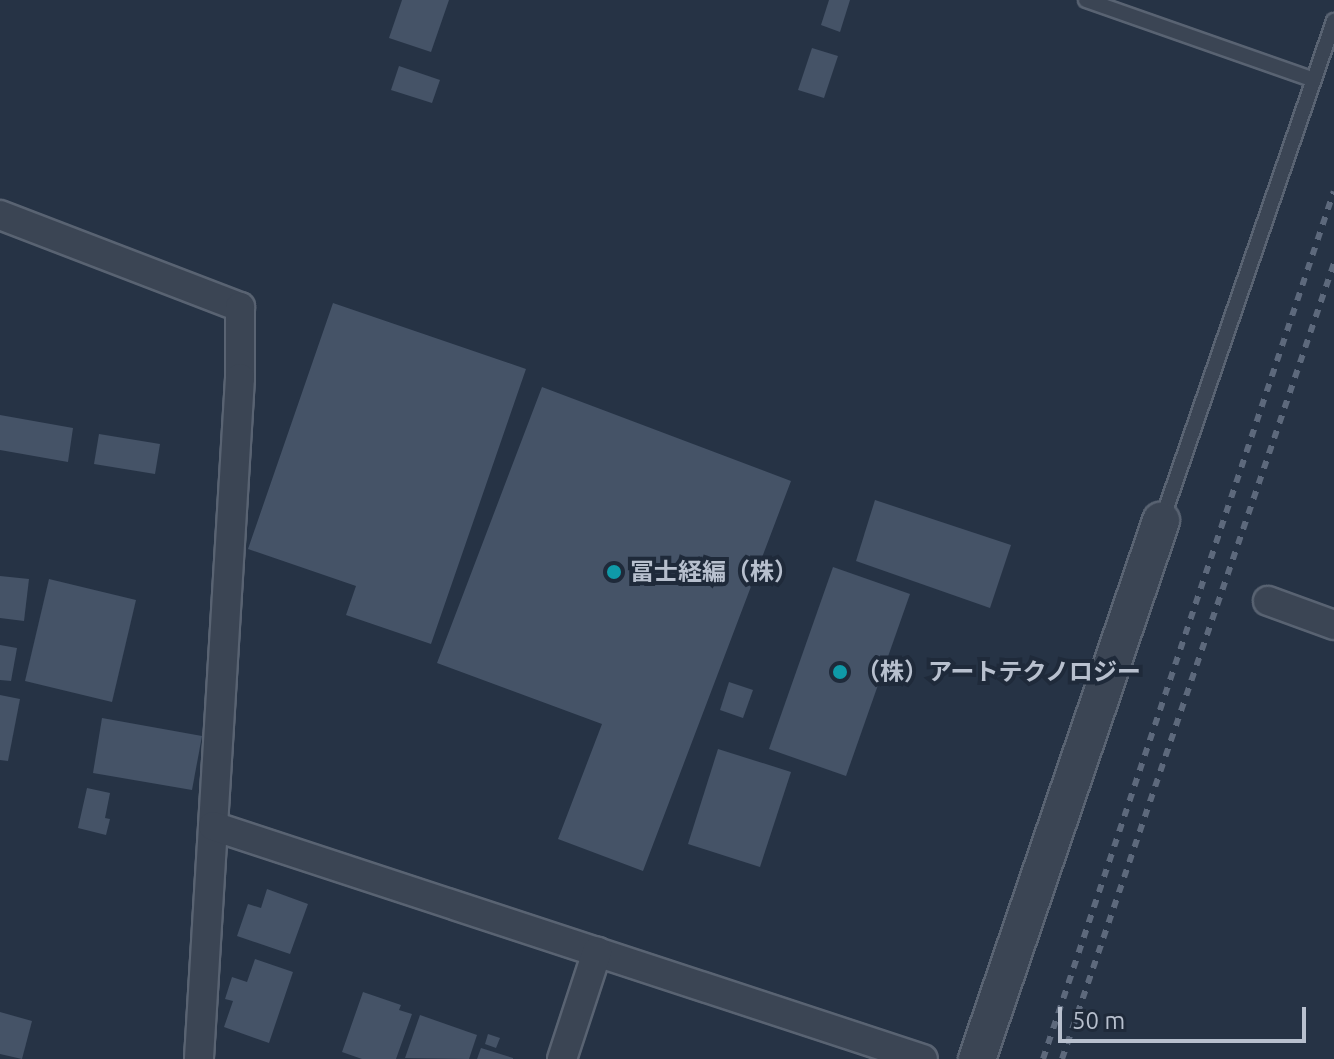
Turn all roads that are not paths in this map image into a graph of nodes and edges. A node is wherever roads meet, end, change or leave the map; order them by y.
1 (1086, 0) edge
2 (1334, 21) edge
3 (1312, 79) junction
4 (0, 215) edge
5 (1161, 521) joint
6 (1268, 601) dead end
7 (1334, 625) edge
8 (213, 826) junction
9 (597, 952) junction
10 (207, 1056) edge
11 (562, 1059) edge
12 (923, 1059) edge
13 (977, 1059) edge

1 - 3 lane
2 - 3 lane
3 - 5 lane
4 - 8 street
5 - 13 street
6 - 7 street
8 - 9 street
8 - 10 street
9 - 11 street
9 - 12 street

